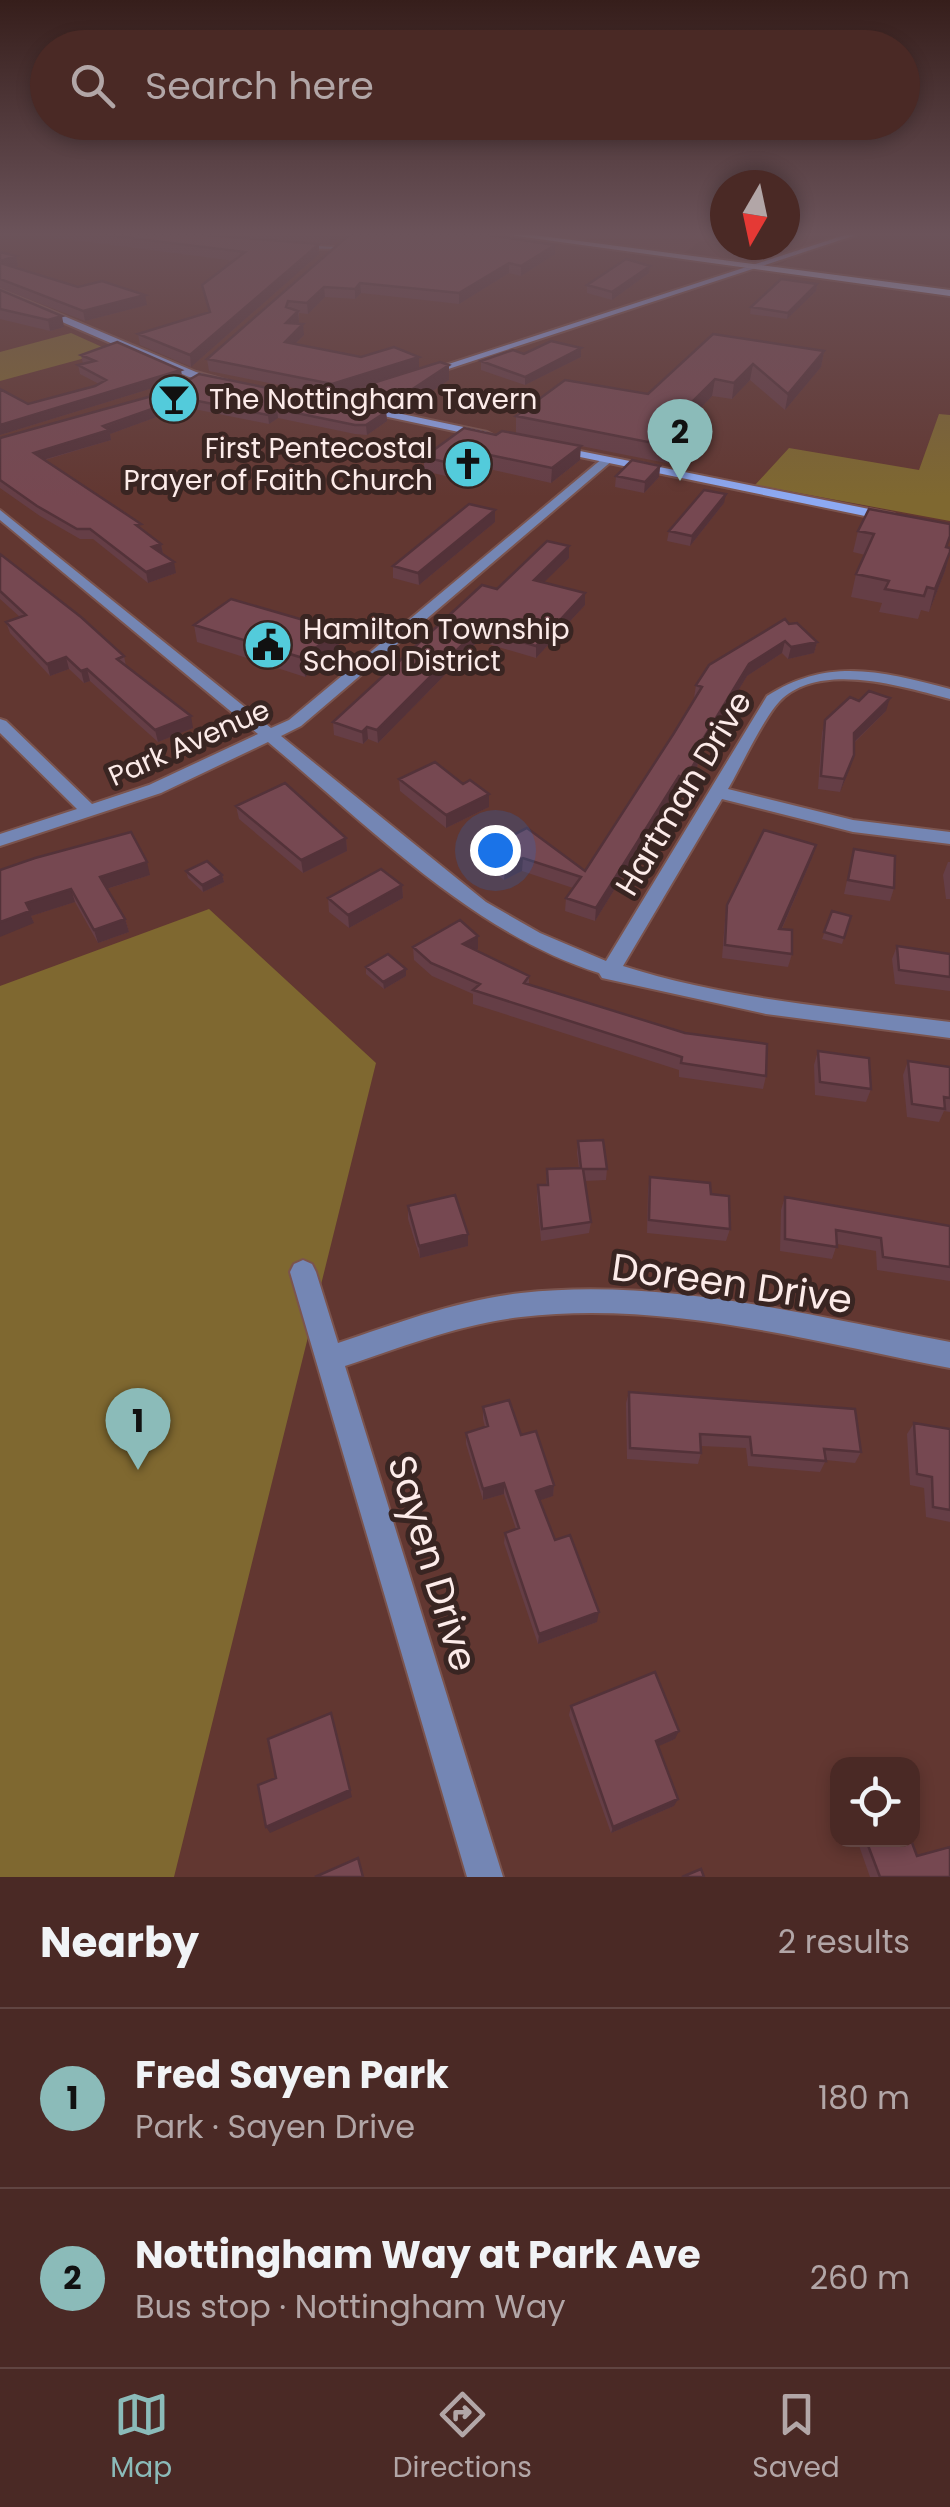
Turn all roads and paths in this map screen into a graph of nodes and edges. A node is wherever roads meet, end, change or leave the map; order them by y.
1 (71, 323) edge
2 (583, 323) edge
3 (206, 364) edge
4 (193, 375) junction
5 (413, 378) edge
6 (232, 383) edge
7 (395, 383) edge
8 (178, 388) edge
9 (317, 400) edge
10 (333, 403) junction
11 (503, 438) edge
12 (538, 446) edge
13 (607, 460) junction
14 (0, 514) edge
15 (913, 522) edge
16 (950, 694) edge
17 (0, 724) edge
18 (271, 737) junction
19 (717, 792) junction
20 (90, 812) junction
21 (950, 838) edge
22 (0, 840) edge
23 (610, 973) junction
24 (950, 1030) edge
25 (304, 1272) dead end
26 (950, 1355) edge
27 (330, 1358) junction
28 (485, 1877) edge

1 - 4 street
2 - 5 street
3 - 4 street
4 - 6 street
4 - 8 street
7 - 10 street
9 - 10 street
10 - 11 street
12 - 13 street
13 - 15 street
13 - 18 street, Park Avenue
14 - 18 street
16 - 19 street, Hartman Drive
17 - 20 street
18 - 20 street, Park Avenue
18 - 23 street
19 - 21 street
19 - 23 street, Hartman Drive
20 - 22 street, Park Avenue
23 - 24 street
25 - 27 street, Sayen Drive
26 - 27 street, Doreen Drive
27 - 28 street, Sayen Drive

